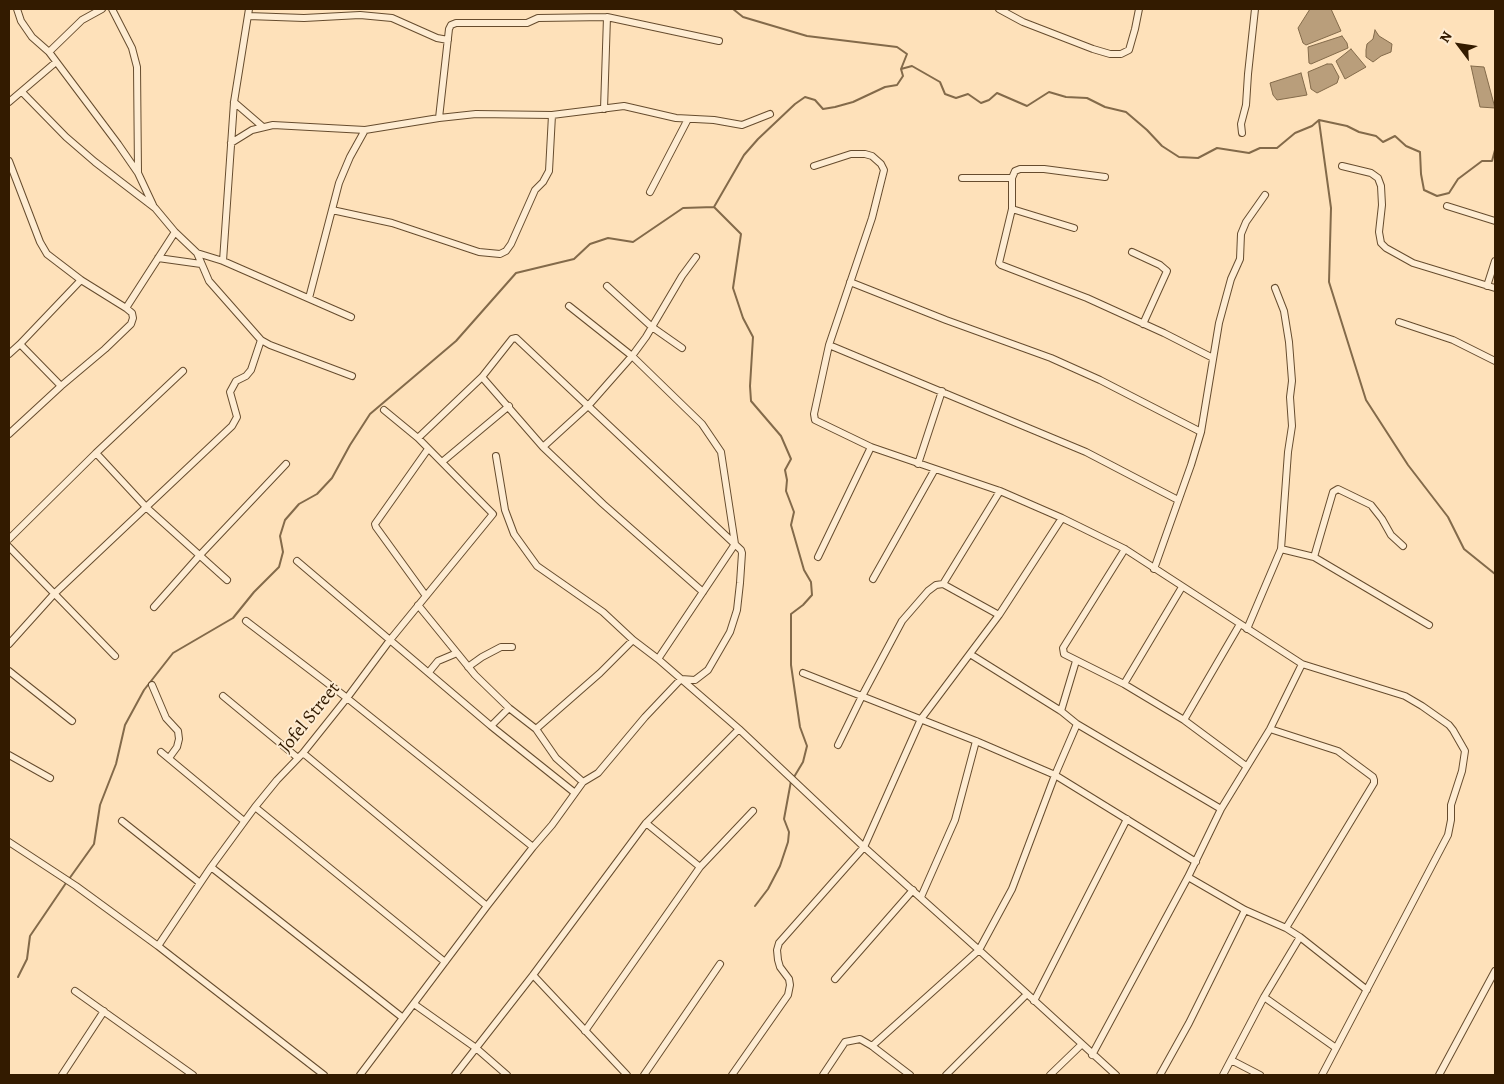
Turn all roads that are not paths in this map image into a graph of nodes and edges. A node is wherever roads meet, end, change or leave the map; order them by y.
1 (17, 9) edge
2 (102, 9) edge
3 (112, 9) edge
4 (249, 9) edge
5 (999, 9) edge
6 (1138, 9) edge
7 (1255, 9) edge
8 (248, 16) junction
9 (607, 17) junction
10 (448, 40) junction
11 (719, 41) dead end
12 (49, 52) junction
13 (56, 62) junction
14 (22, 92) junction
15 (9, 102) edge
16 (234, 102) junction
17 (604, 108) junction
18 (552, 114) junction
19 (770, 114) dead end
20 (439, 118) junction
21 (688, 118) junction
22 (262, 127) junction
23 (365, 130) junction
24 (1242, 133) dead end
25 (231, 143) junction
26 (9, 161) edge
27 (814, 166) dead end
28 (1342, 166) dead end
29 (138, 173) junction
30 (1105, 177) dead end
31 (962, 178) dead end
32 (1012, 178) junction
33 (650, 192) dead end
34 (1265, 194) dead end
35 (1447, 206) dead end
36 (155, 208) junction
37 (1012, 209) junction
38 (332, 210) junction
39 (1495, 221) edge
40 (1074, 228) dead end
41 (174, 232) junction
42 (1132, 252) dead end
43 (197, 253) junction
44 (158, 258) junction
45 (696, 258) dead end
46 (223, 260) junction
47 (1495, 261) edge
48 (201, 264) junction
49 (82, 280) junction
50 (850, 282) junction
51 (607, 286) dead end
52 (1487, 286) junction
53 (1275, 288) dead end
54 (1495, 288) edge
55 (309, 298) junction
56 (569, 306) dead end
57 (126, 308) junction
58 (351, 316) dead end
59 (1399, 322) dead end
60 (1143, 324) junction
61 (652, 327) junction
62 (261, 340) junction
63 (20, 344) junction
64 (829, 345) junction
65 (682, 348) dead end
66 (9, 354) edge
67 (632, 356) junction
68 (1213, 358) junction
69 (1495, 361) edge
70 (183, 371) dead end
71 (352, 376) dead end
72 (482, 377) junction
73 (61, 386) junction
74 (942, 391) junction
75 (508, 406) junction
76 (588, 406) junction
77 (384, 410) dead end
78 (1201, 432) junction
79 (9, 434) edge
80 (418, 438) junction
81 (543, 446) junction
82 (871, 447) junction
83 (428, 449) junction
84 (96, 453) junction
85 (496, 456) dead end
86 (442, 462) junction
87 (286, 464) dead end
88 (918, 464) junction
89 (935, 469) junction
90 (1000, 491) junction
91 (1178, 500) junction
92 (147, 508) junction
93 (1062, 518) junction
94 (9, 539) edge
95 (735, 544) junction
96 (9, 546) edge
97 (1403, 546) dead end
98 (1125, 549) junction
99 (1281, 549) junction
100 (200, 555) junction
101 (818, 557) dead end
102 (1314, 557) junction
103 (297, 561) dead end
104 (1154, 569) junction
105 (873, 579) dead end
106 (227, 580) dead end
107 (943, 584) junction
108 (1182, 586) junction
109 (703, 592) junction
110 (54, 594) junction
111 (426, 596) junction
112 (418, 605) junction
113 (154, 607) dead end
114 (999, 615) junction
115 (246, 621) dead end
116 (1240, 624) junction
117 (1430, 626) dead end
118 (1247, 629) junction
119 (390, 640) junction
120 (633, 640) junction
121 (9, 644) edge
122 (512, 647) dead end
123 (457, 653) junction
124 (970, 654) junction
125 (115, 656) dead end
126 (658, 659) junction
127 (1076, 661) junction
128 (1302, 664) junction
129 (468, 667) junction
130 (9, 671) edge
131 (429, 672) junction
132 (803, 673) dead end
133 (681, 679) junction
134 (1124, 684) junction
135 (152, 685) dead end
136 (223, 696) dead end
137 (862, 696) junction
138 (347, 698) junction
139 (509, 708) junction
140 (1061, 711) junction
141 (920, 719) junction
142 (1184, 720) junction
143 (72, 721) dead end
144 (1077, 724) junction
145 (491, 726) junction
146 (536, 729) junction
147 (739, 729) junction
148 (1270, 729) junction
149 (976, 741) junction
150 (838, 745) dead end
151 (161, 752) dead end
152 (303, 753) junction
153 (9, 755) edge
154 (169, 758) junction
155 (298, 758) junction
156 (1246, 766) junction
157 (1056, 775) junction
158 (50, 778) dead end
159 (583, 782) junction
160 (575, 792) junction
161 (255, 807) junction
162 (1222, 808) junction
163 (753, 811) dead end
164 (1127, 819) junction
165 (122, 821) dead end
166 (244, 821) junction
167 (646, 823) junction
168 (9, 842) edge
169 (533, 847) junction
170 (864, 847) junction
171 (1196, 862) junction
172 (700, 866) junction
173 (211, 867) junction
174 (1188, 878) junction
175 (200, 883) junction
176 (913, 890) junction
177 (921, 897) junction
178 (488, 906) junction
179 (1245, 910) junction
180 (1286, 928) junction
181 (1300, 937) junction
182 (158, 946) junction
183 (979, 950) junction
184 (445, 962) junction
185 (720, 964) dead end
186 (1495, 971) edge
187 (533, 975) junction
188 (835, 979) dead end
189 (1367, 990) junction
190 (75, 991) dead end
191 (1027, 994) junction
192 (1264, 997) junction
193 (1034, 1001) junction
194 (414, 1004) junction
195 (104, 1011) junction
196 (403, 1018) junction
197 (585, 1030) junction
198 (1081, 1044) junction
199 (872, 1046) junction
200 (476, 1048) junction
201 (1336, 1048) junction
202 (1092, 1054) junction
203 (1231, 1060) junction
204 (65, 1074) edge
205 (193, 1075) edge
206 (324, 1075) edge
207 (360, 1075) edge
208 (455, 1075) edge
209 (507, 1075) edge
210 (627, 1075) edge
211 (644, 1075) edge
212 (732, 1075) edge
213 (823, 1075) edge
214 (910, 1075) edge
215 (946, 1075) edge
216 (1050, 1075) edge
217 (1116, 1075) edge
218 (1160, 1075) edge
219 (1223, 1075) edge
220 (1260, 1075) edge
221 (1322, 1075) edge
222 (1439, 1075) edge

1 - 12 street
2 - 12 street
3 - 29 street
4 - 8 street
5 - 6 street
7 - 24 street
8 - 10 street
8 - 16 street
9 - 10 street
9 - 11 street
9 - 17 street
10 - 20 street
12 - 13 street
13 - 14 street
13 - 29 street
14 - 15 street
14 - 36 street
16 - 22 street
16 - 25 street
17 - 18 street
17 - 21 street
18 - 20 street
18 - 38 street
19 - 21 street
20 - 23 street
21 - 33 street
22 - 23 street
22 - 25 street
23 - 38 street
25 - 46 street
26 - 49 street
27 - 50 street
28 - 52 street
29 - 36 street
30 - 32 street
31 - 32 street
32 - 37 street
34 - 68 street
35 - 39 street
36 - 41 street
37 - 40 street
37 - 60 street
38 - 55 street
41 - 43 street
41 - 44 street
42 - 60 street
43 - 46 street
43 - 48 street
44 - 48 street
44 - 57 street
45 - 61 street
46 - 55 street
47 - 52 street
48 - 62 street
49 - 57 street
49 - 63 street
50 - 64 street
50 - 78 street
51 - 61 street
52 - 54 street
53 - 99 street
55 - 58 street
56 - 67 street
57 - 73 street
59 - 69 street
60 - 68 street
61 - 65 street
61 - 67 street
62 - 71 street
62 - 92 street
63 - 66 street
63 - 73 street
64 - 74 street
64 - 82 street
67 - 76 street
67 - 95 street
68 - 78 street
70 - 84 street
72 - 75 street
72 - 76 street
72 - 80 street
73 - 79 street
74 - 88 street
74 - 91 street
75 - 81 street
75 - 86 street
76 - 81 street
76 - 95 street
77 - 80 street
78 - 91 street
80 - 83 street
81 - 109 street
82 - 88 street
82 - 101 street
83 - 86 street
83 - 111 street
84 - 92 street
84 - 94 street
85 - 120 street
86 - 111 street, Jofel Street
87 - 100 street
88 - 89 street
89 - 90 street
89 - 105 street
90 - 93 street
90 - 107 street
91 - 104 street
92 - 100 street
92 - 110 street
93 - 98 street
93 - 114 street
95 - 109 street
95 - 133 street
96 - 110 street
97 - 102 street
98 - 104 street
98 - 127 street
99 - 102 street
99 - 118 street
100 - 106 street
100 - 113 street
102 - 117 street
103 - 119 street
104 - 108 street
107 - 114 street
107 - 137 street
108 - 116 street
108 - 134 street
109 - 126 street
110 - 121 street
110 - 125 street
111 - 112 street, Jofel Street
112 - 119 street, Jofel Street
112 - 123 street
114 - 124 street
115 - 138 street
116 - 118 street
116 - 142 street
118 - 128 street
119 - 131 street
119 - 138 street, Jofel Street
120 - 126 street
120 - 146 street
122 - 129 street
123 - 129 street
123 - 131 street
124 - 140 street
124 - 141 street
126 - 133 street
127 - 134 street
127 - 140 street
128 - 148 street
128 - 189 street
129 - 139 street
130 - 143 street
131 - 145 street
132 - 137 street
133 - 147 street
133 - 159 street
134 - 142 street
135 - 154 street
136 - 155 street
137 - 141 street
137 - 150 street
138 - 152 street, Jofel Street
138 - 169 street
139 - 145 street
139 - 146 street
140 - 144 street
141 - 149 street
141 - 170 street
142 - 156 street
144 - 157 street
144 - 162 street
145 - 160 street
146 - 159 street
147 - 167 street
147 - 170 street
148 - 156 street
148 - 180 street
149 - 157 street
149 - 177 street
151 - 154 street
152 - 155 street, Jofel Street
152 - 178 street
153 - 158 street
154 - 166 street
155 - 161 street, Jofel Street
156 - 162 street
157 - 164 street
157 - 183 street
159 - 160 street
160 - 169 street
161 - 166 street, Jofel Street
161 - 184 street
162 - 171 street
163 - 172 street
164 - 171 street
164 - 193 street
165 - 175 street
166 - 173 street, Jofel Street
167 - 172 street
167 - 187 street
168 - 182 street
169 - 178 street
170 - 176 street
170 - 212 street
171 - 174 street
172 - 197 street
173 - 175 street, Jofel Street
173 - 196 street
174 - 179 street
174 - 202 street
175 - 182 street, Jofel Street
176 - 177 street
176 - 188 street
177 - 183 street
178 - 184 street
179 - 180 street
179 - 218 street
180 - 181 street
181 - 189 street
181 - 192 street
182 - 206 street
183 - 191 street
183 - 199 street
184 - 194 street
185 - 211 street
186 - 222 street
187 - 197 street
187 - 200 street
189 - 201 street
190 - 195 street
191 - 193 street
191 - 215 street
192 - 201 street
192 - 203 street
193 - 198 street
194 - 196 street
194 - 200 street
195 - 204 street
195 - 205 street
196 - 207 street
197 - 210 street
198 - 202 street
198 - 216 street
199 - 213 street
199 - 214 street
200 - 208 street
200 - 209 street
201 - 221 street
202 - 217 street
203 - 219 street
203 - 220 street

